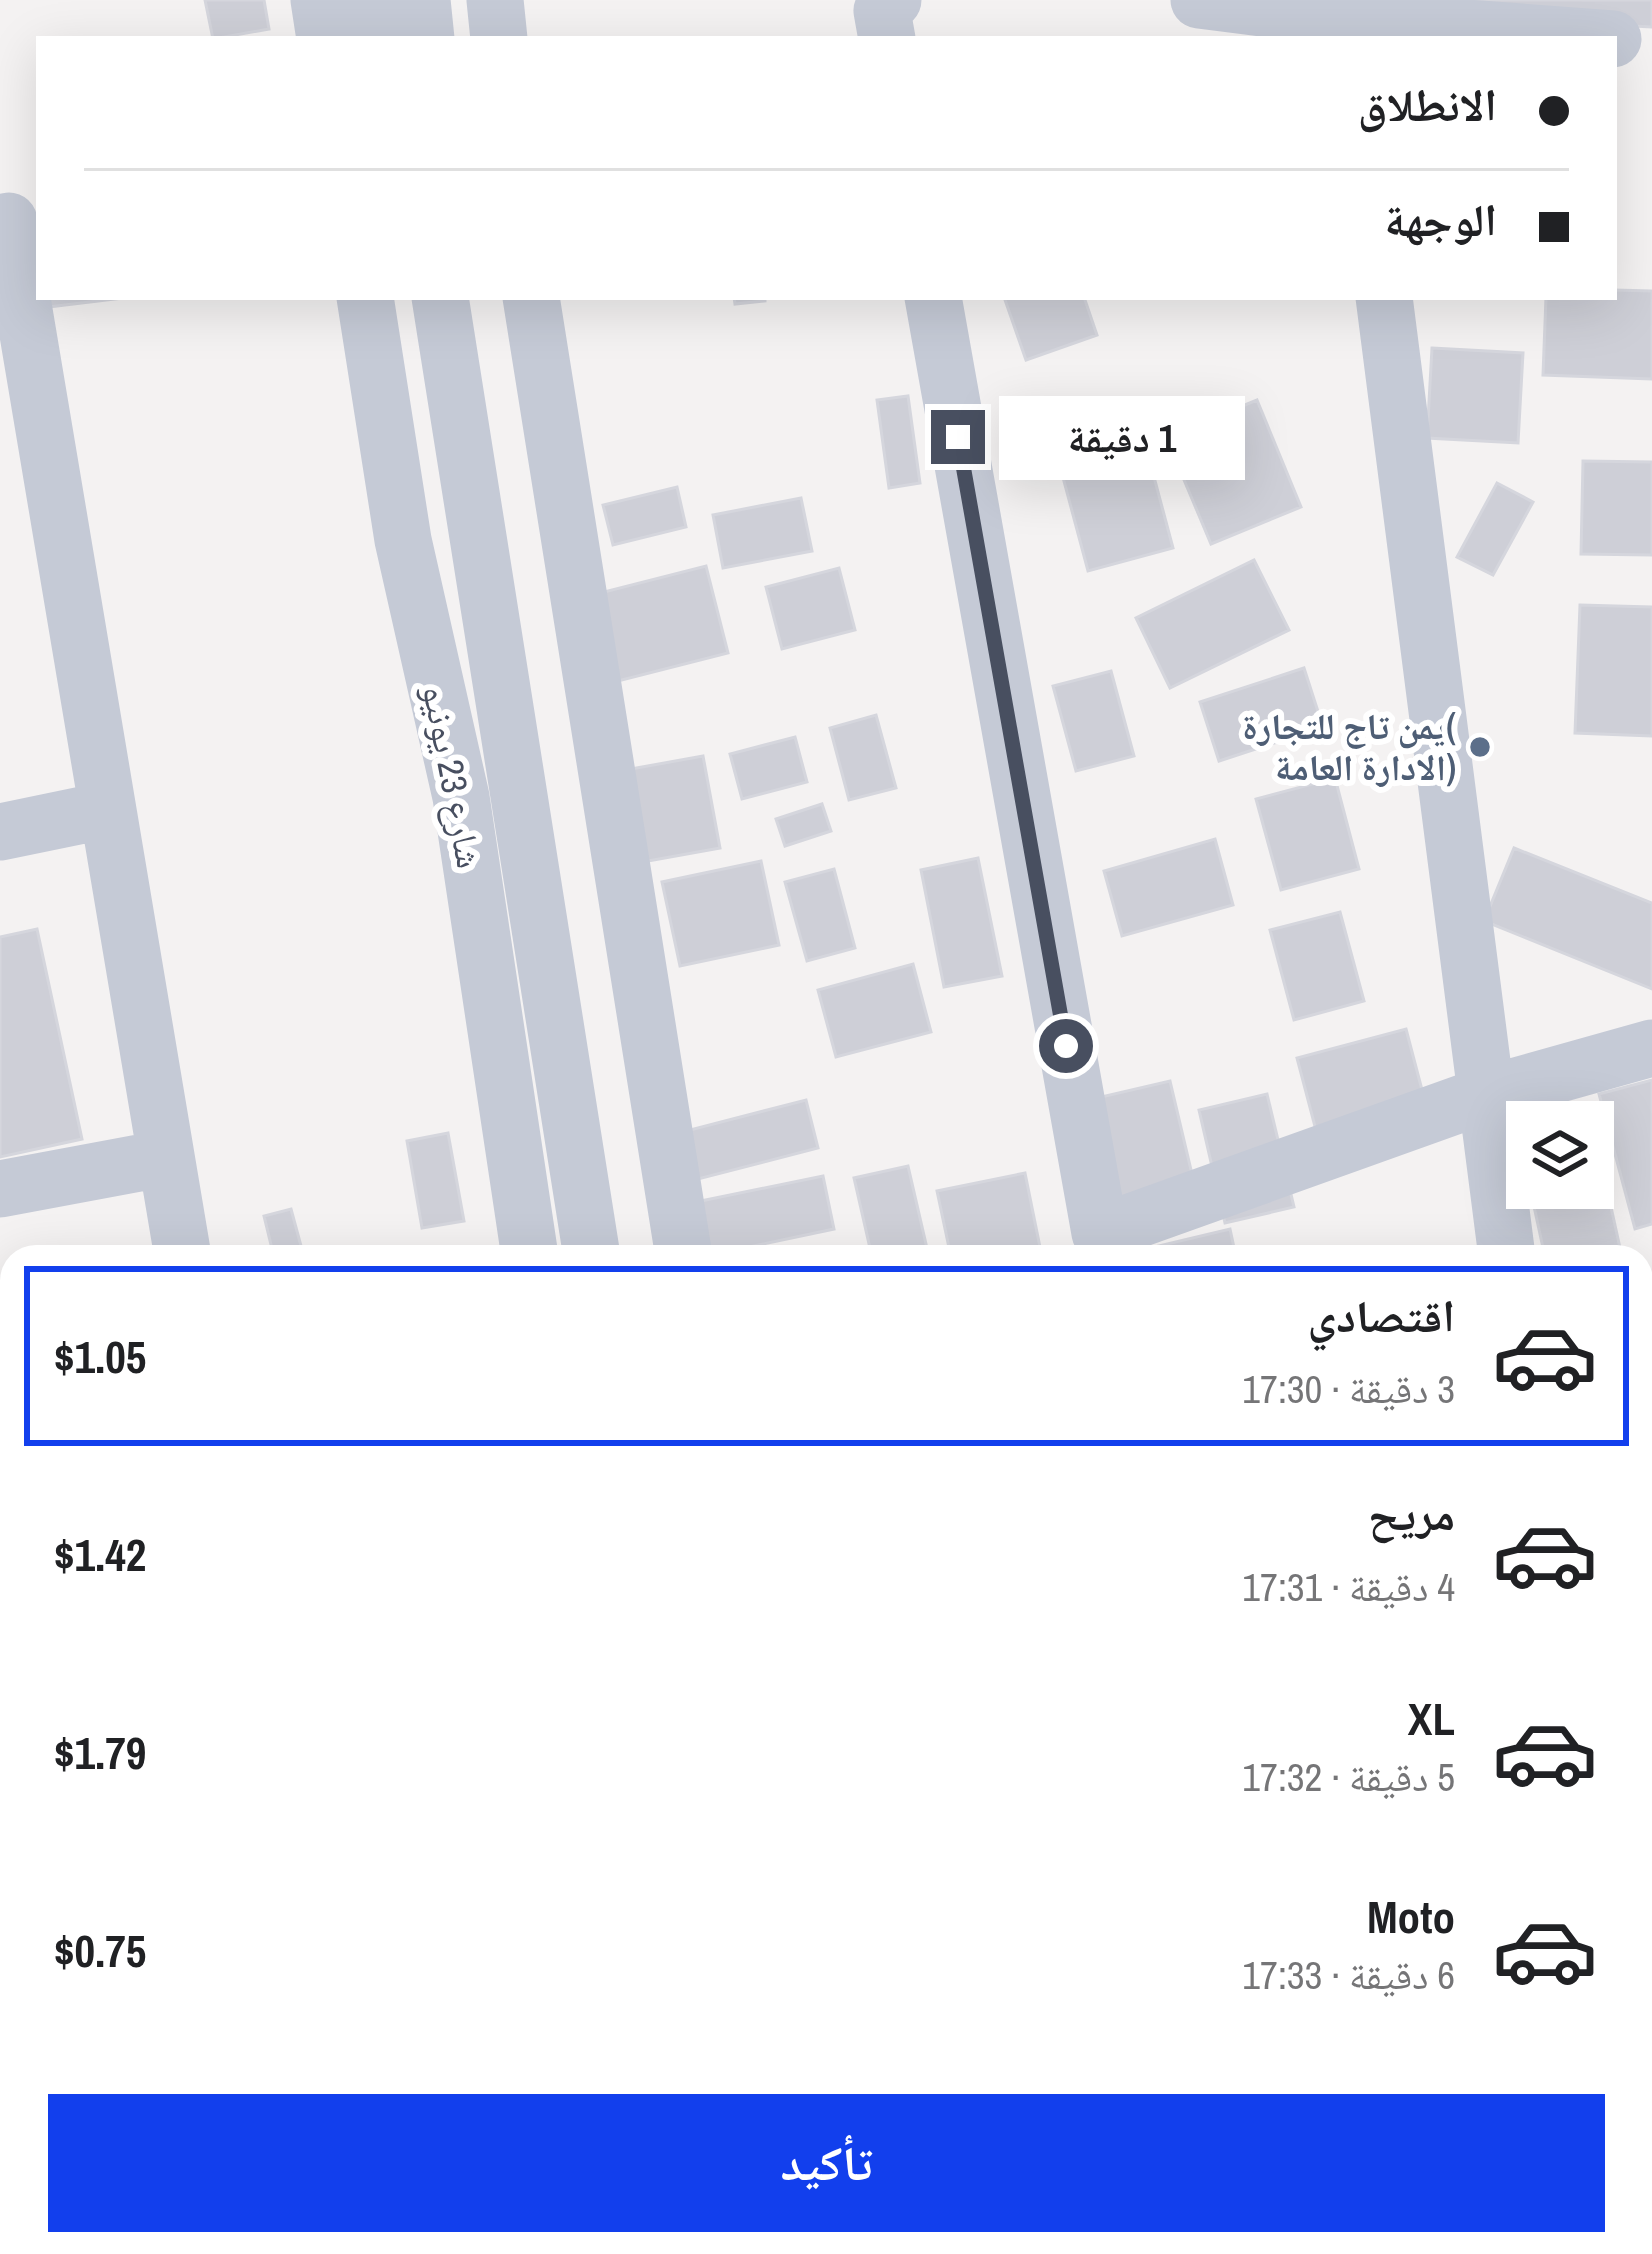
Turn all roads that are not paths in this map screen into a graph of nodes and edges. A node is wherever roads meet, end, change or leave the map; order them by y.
1 (319, 0) edge
2 (370, 0) edge
3 (422, 0) edge
4 (495, 0) edge
5 (893, 0) edge
6 (1198, 0) edge
7 (1348, 19) edge
8 (325, 36) edge
9 (376, 36) edge
10 (426, 36) edge
11 (499, 36) edge
12 (886, 36) edge
13 (1574, 36) edge
14 (1617, 39) edge
15 (1652, 42) edge
16 (0, 223) edge
17 (365, 300) edge
18 (440, 300) edge
19 (532, 300) edge
20 (934, 300) edge
21 (1384, 300) edge
22 (107, 810) junction
23 (0, 832) edge
24 (1652, 1048) edge
25 (1488, 1094) junction
26 (166, 1158) junction
27 (0, 1189) edge
28 (181, 1245) edge
29 (528, 1245) edge
30 (590, 1245) edge
31 (681, 1245) edge
32 (1506, 1245) edge

1 - 8 street
2 - 9 street
3 - 10 street
4 - 11 street
5 - 12 street
6 - 7 street
7 - 13 street
14 - 15 street
16 - 22 street
17 - 29 street, شارع 23 يونيو
18 - 30 street
19 - 31 street
20 - 25 street
21 - 25 street
22 - 23 street
22 - 26 street
24 - 25 street
25 - 32 street
26 - 27 street
26 - 28 street

